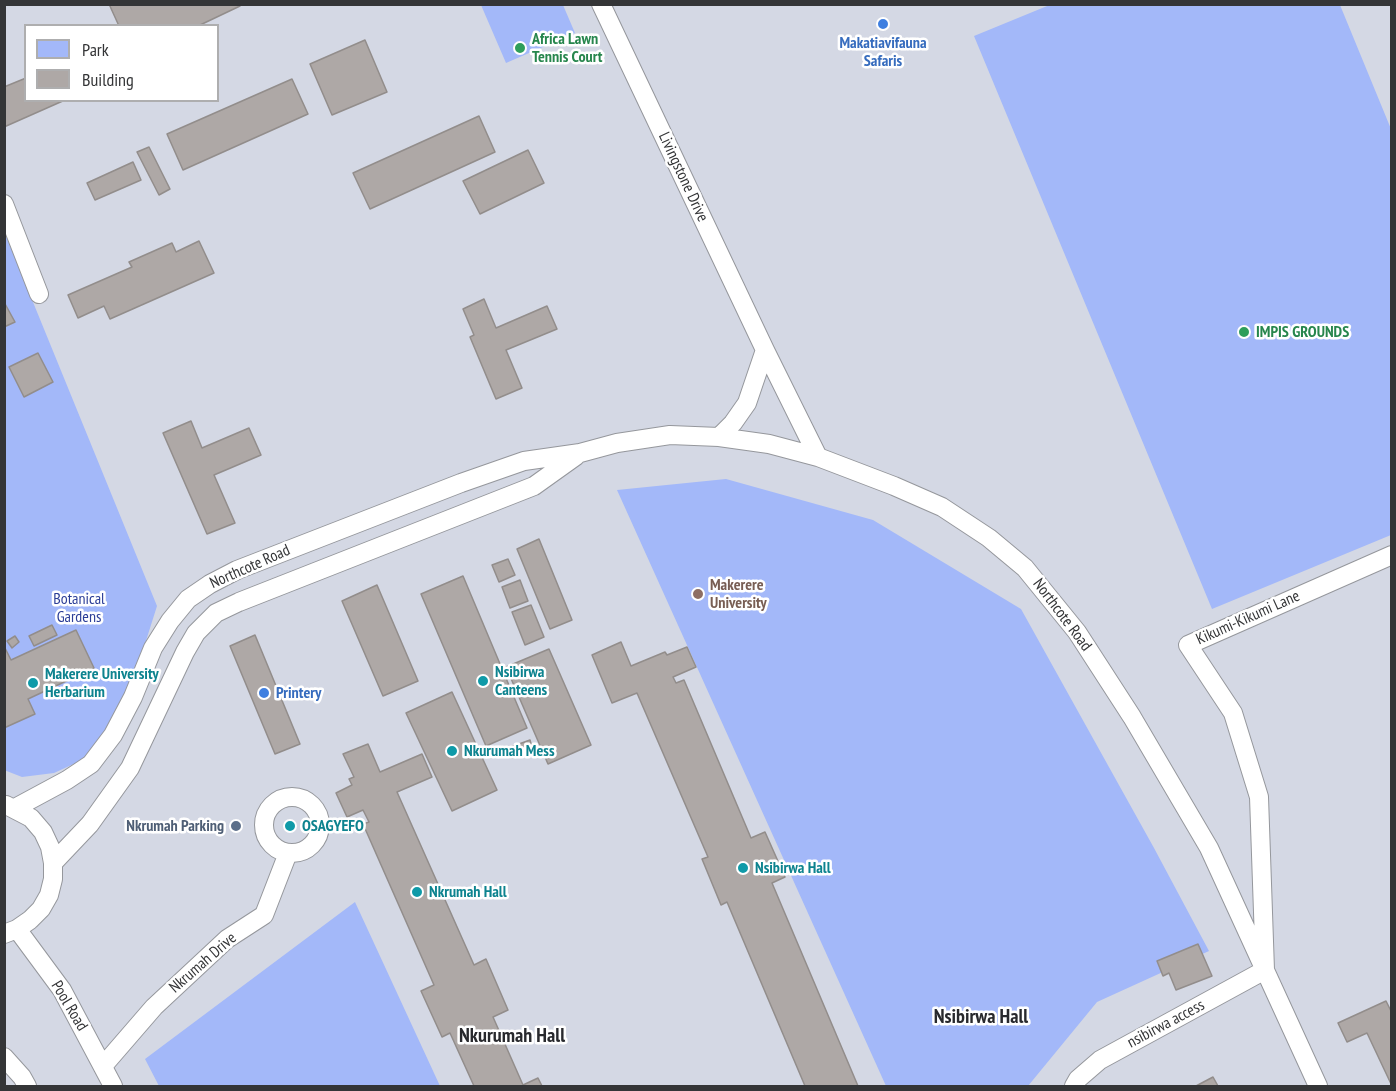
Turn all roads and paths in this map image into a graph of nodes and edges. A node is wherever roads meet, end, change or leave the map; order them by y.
1 (601, 4) edge
2 (4, 204) edge
3 (39, 294) dead end
4 (765, 350) junction
5 (719, 437) junction
6 (580, 453) junction
7 (818, 457) junction
8 (1392, 555) edge
9 (10, 806) edge
10 (288, 853) dead end
11 (53, 863) junction
12 (11, 932) edge
13 (1265, 970) junction
14 (4, 1057) edge
15 (103, 1066) junction
16 (27, 1086) edge
17 (113, 1086) edge
18 (1074, 1086) edge
19 (1318, 1086) edge

1 - 4 lane, Livingstone Drive
2 - 3 lane
4 - 5 lane
4 - 7 lane, Livingstone Drive
5 - 6 lane, Northcote Road
5 - 7 lane, Northcote Road
6 - 9 lane, Northcote Road
6 - 11 lane, Northcote Road
7 - 13 lane, Northcote Road
8 - 13 lane, Kikumi-Kikumi Lane
9 - 11 lane
10 - 15 lane, Nkrumah Drive
11 - 12 lane
12 - 15 lane, Pool Road
13 - 18 lane, nsibirwa access
13 - 19 lane, Northcote Road
14 - 16 lane
15 - 17 lane, Pool Road

